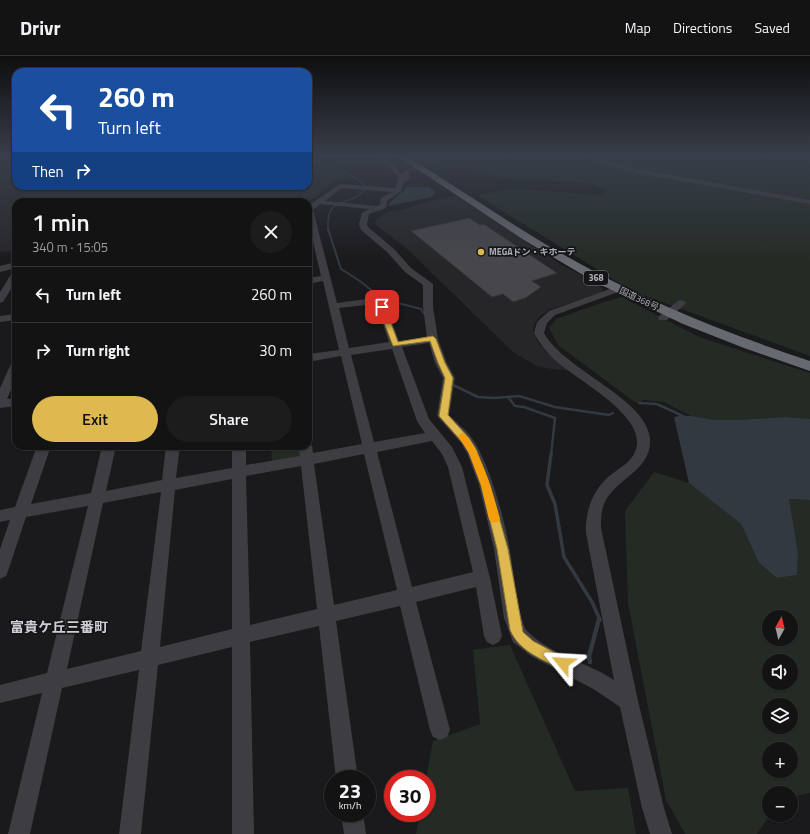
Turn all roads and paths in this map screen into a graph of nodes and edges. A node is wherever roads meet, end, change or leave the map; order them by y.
1 (333, 191) edge
2 (394, 191) edge
3 (458, 191) edge
4 (750, 191) edge
5 (318, 202) junction
6 (810, 202) edge
7 (312, 207) edge
8 (377, 208) junction
9 (312, 229) edge
10 (12, 266) edge
11 (0, 269) edge
12 (327, 278) junction
13 (12, 280) edge
14 (312, 280) edge
15 (618, 289) junction
16 (0, 300) edge
17 (681, 303) dead end
18 (333, 306) junction
19 (12, 318) edge
20 (663, 318) dead end
21 (0, 319) edge
22 (429, 339) junction
23 (396, 344) junction
24 (345, 352) junction
25 (312, 357) edge
26 (810, 366) edge
27 (12, 375) edge
28 (0, 401) edge
29 (12, 402) edge
30 (0, 404) edge
31 (435, 436) junction
32 (369, 448) junction
33 (43, 450) edge
34 (108, 450) edge
35 (173, 450) edge
36 (239, 450) edge
37 (306, 453) edge
38 (239, 472) junction
39 (169, 486) junction
40 (97, 498) junction
41 (20, 513) junction
42 (0, 516) edge
43 (0, 571) edge
44 (482, 578) junction
45 (406, 596) junction
46 (326, 615) junction
47 (493, 636) dead end
48 (241, 637) junction
49 (149, 658) junction
50 (55, 680) junction
51 (0, 694) edge
52 (628, 701) junction
53 (440, 730) dead end
54 (347, 770) edge
55 (353, 822) edge
56 (19, 834) edge
57 (130, 834) edge
58 (243, 834) edge
59 (355, 834) edge
60 (661, 834) edge

1 - 5 street
2 - 8 street
3 - 15 highway, 国道368号 / 368
4 - 6 street
5 - 7 street
5 - 8 street
8 - 22 street
9 - 12 street
10 - 11 street
12 - 14 street
12 - 18 street
13 - 16 street
15 - 26 highway, 国道368号 / 368
15 - 52 street
17 - 20 street
18 - 23 street
18 - 24 street
19 - 21 street
22 - 23 street
22 - 52 street
23 - 24 street
23 - 31 street
24 - 25 street
24 - 32 street
27 - 28 street
29 - 30 street
31 - 32 street
31 - 44 street
32 - 37 street
32 - 45 street
33 - 41 street
34 - 40 street
35 - 39 street
36 - 38 street
37 - 38 street
37 - 46 street
38 - 39 street
38 - 48 street
39 - 40 street
39 - 49 street
40 - 41 street
40 - 50 street
41 - 42 street
41 - 43 street
44 - 45 street
44 - 47 street
45 - 46 street
45 - 53 street
46 - 48 street
46 - 54 street
48 - 49 street
48 - 58 street
49 - 50 street
49 - 57 street
50 - 51 street
50 - 56 street
52 - 60 street
55 - 59 street

